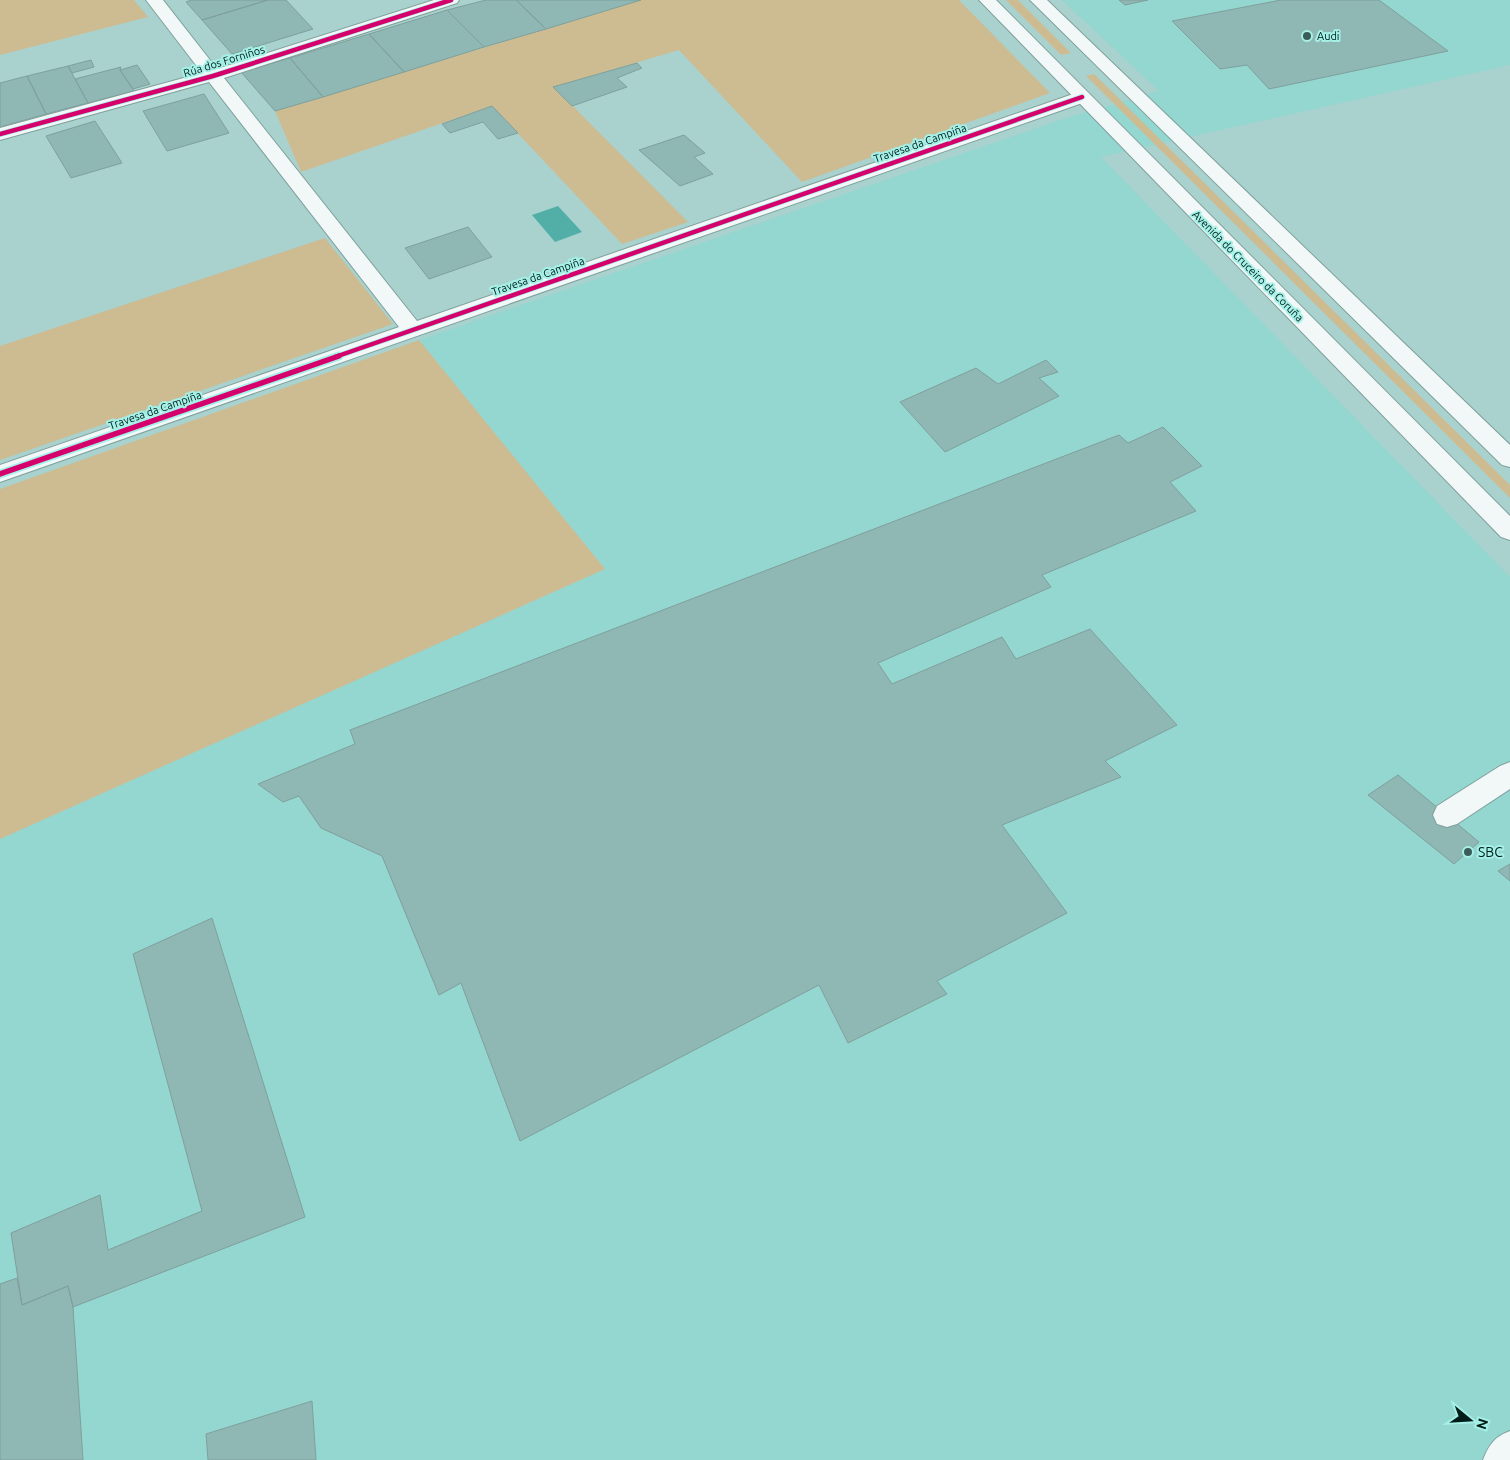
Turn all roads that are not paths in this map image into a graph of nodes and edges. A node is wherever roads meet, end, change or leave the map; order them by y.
1 (154, 0) edge
2 (451, 0) edge
3 (987, 0) edge
4 (1038, 0) edge
5 (213, 76) junction
6 (1082, 97) junction
7 (0, 134) edge
8 (413, 331) junction
9 (1510, 459) edge
10 (0, 474) edge
11 (1510, 530) edge
12 (1510, 774) edge
13 (1447, 815) dead end
14 (1510, 1450) edge
15 (1502, 1460) edge

1 - 5 street, Rúa dos Forniños
2 - 5 street, Rúa dos Forniños
3 - 6 street, Avenida do Cruceiro da Coruña
4 - 9 street
5 - 7 street, Rúa dos Forniños
5 - 8 street, Rúa dos Forniños
6 - 8 street, Travesa da Campiña
6 - 11 street, Avenida do Cruceiro da Coruña
8 - 10 street, Travesa da Campiña
12 - 13 street
14 - 15 street

